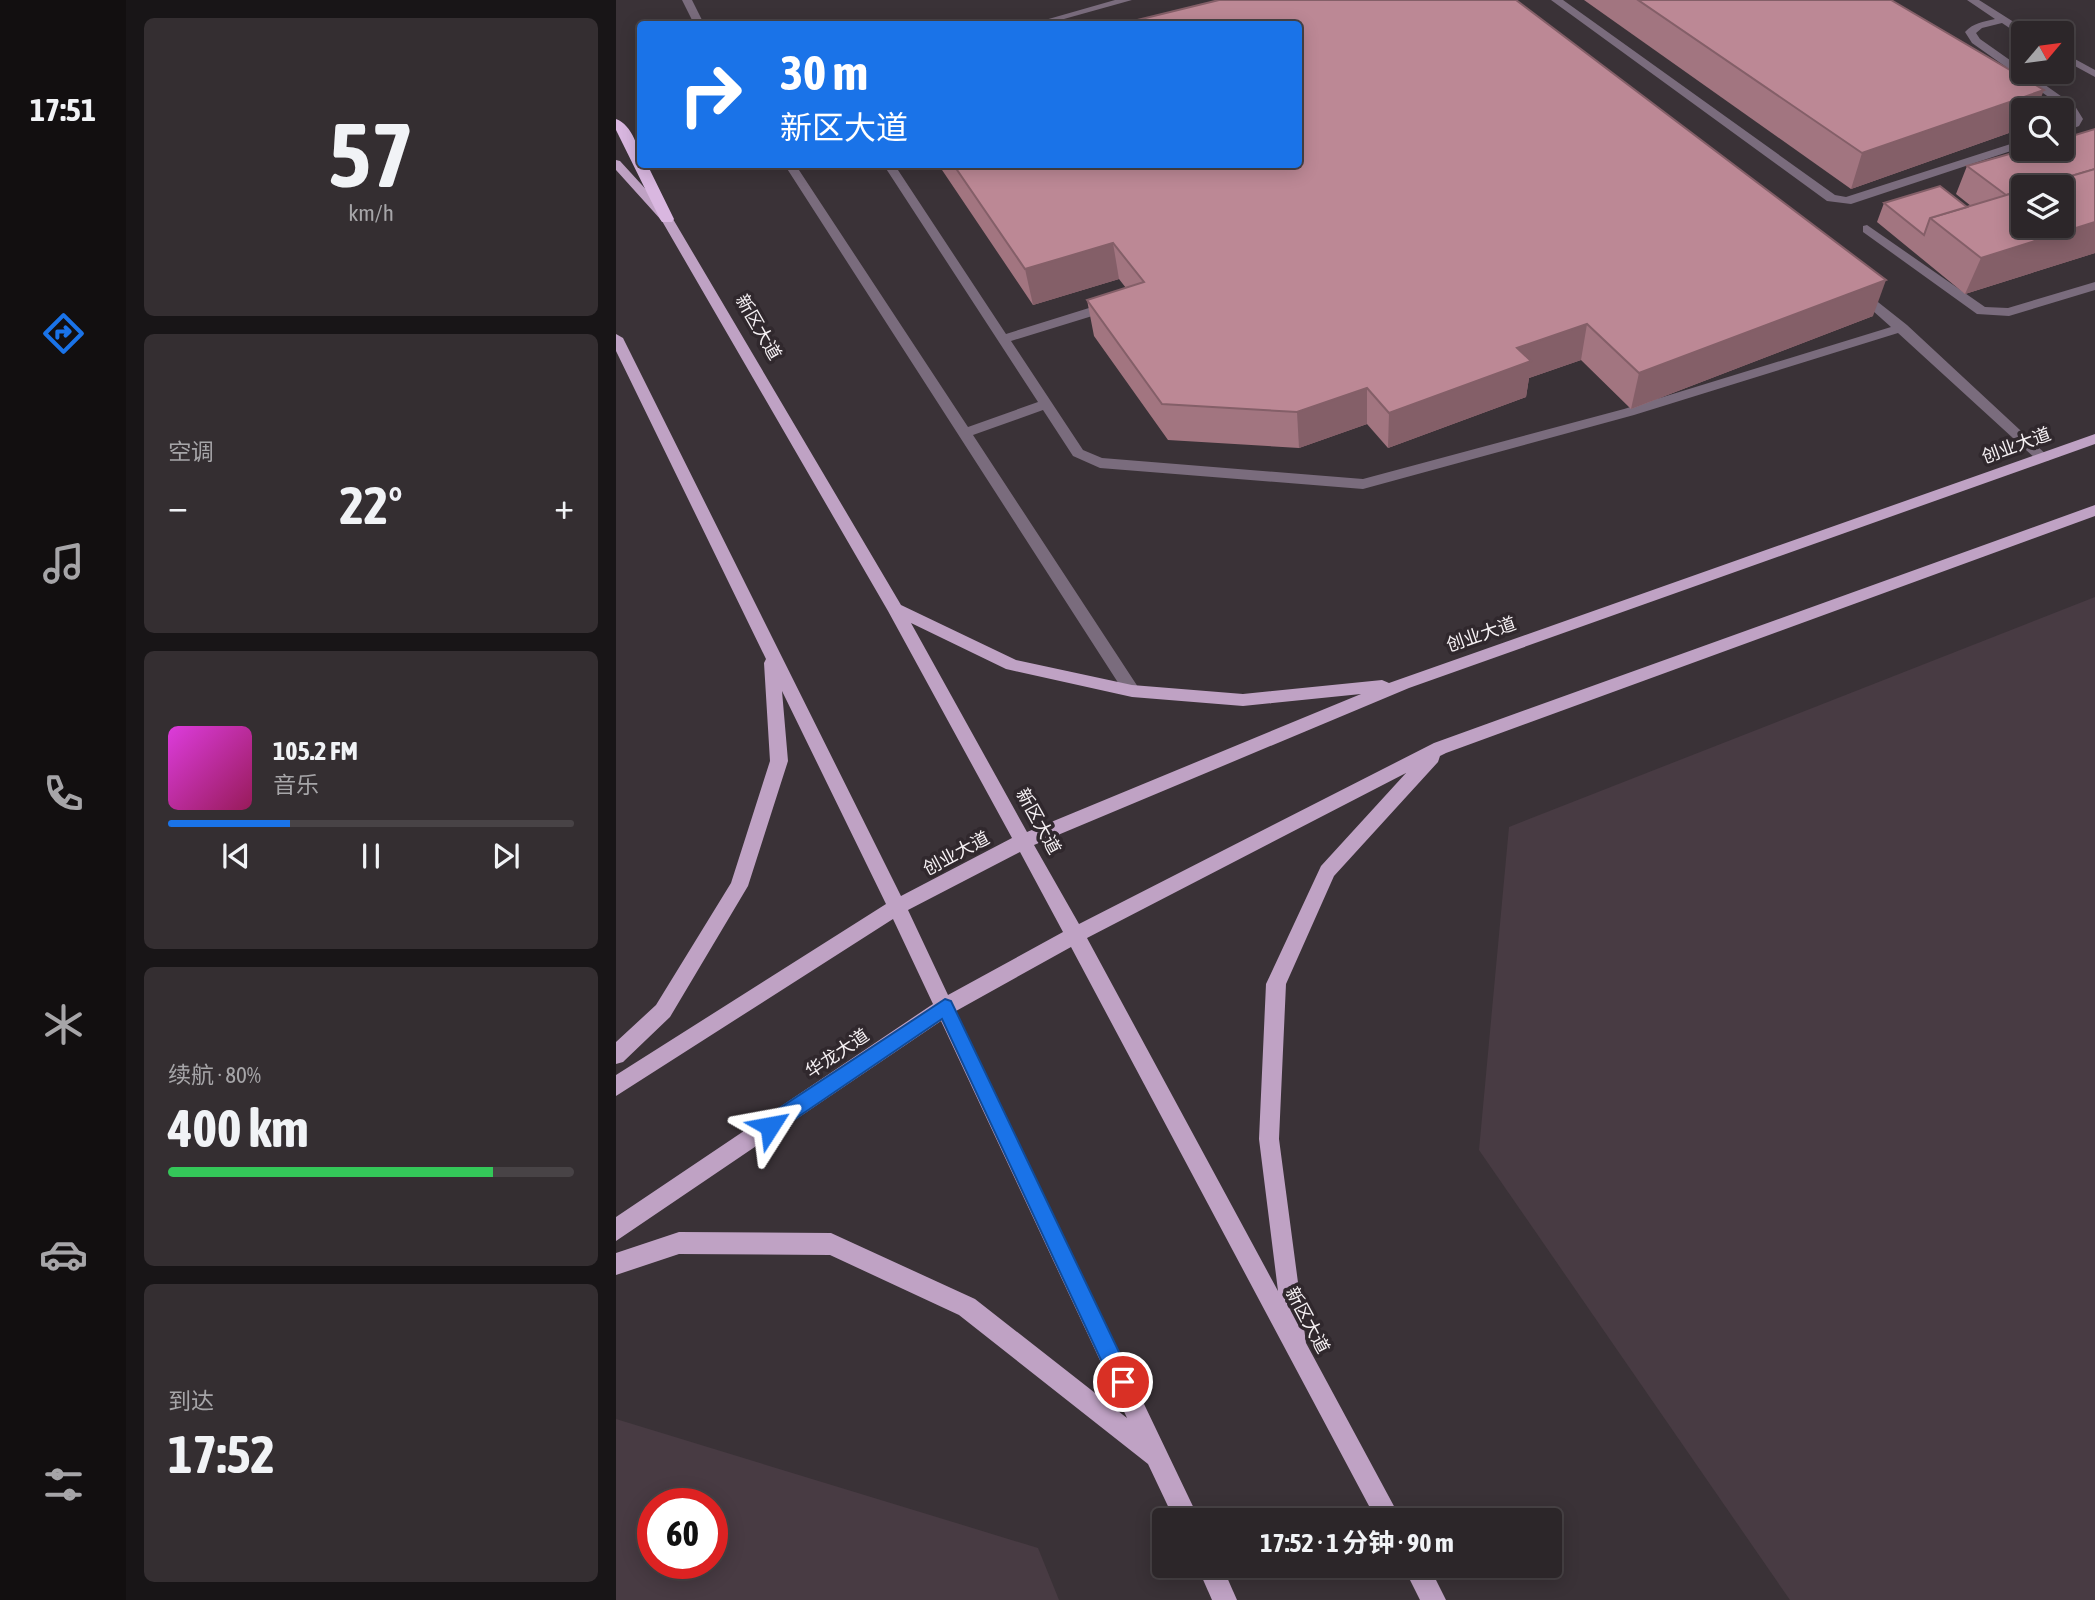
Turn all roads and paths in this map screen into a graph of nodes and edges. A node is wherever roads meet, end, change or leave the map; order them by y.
1 (687, 0) edge
2 (1126, 0) edge
3 (1556, 0) edge
4 (1972, 0) edge
5 (2002, 20) junction
6 (698, 21) edge
7 (1047, 21) edge
8 (2011, 25) edge
9 (2074, 62) edge
10 (2095, 74) edge
11 (2057, 98) edge
12 (616, 123) edge
13 (2011, 147) edge
14 (637, 159) edge
15 (616, 163) edge
16 (642, 168) edge
17 (792, 168) edge
18 (891, 168) edge
19 (667, 219) junction
20 (1867, 229) dead end
21 (1844, 279) edge
22 (2095, 286) edge
23 (1115, 304) edge
24 (1902, 328) junction
25 (616, 338) edge
26 (1003, 339) junction
27 (1046, 404) junction
28 (963, 434) junction
29 (2095, 439) edge
30 (2043, 458) junction
31 (2095, 510) edge
32 (895, 609) junction
33 (771, 653) junction
34 (1403, 684) junction
35 (1132, 691) junction
36 (1440, 748) junction
37 (1022, 842) junction
38 (897, 907) junction
39 (1075, 934) junction
40 (945, 1007) junction
41 (616, 1055) edge
42 (616, 1086) edge
43 (616, 1230) edge
44 (616, 1264) edge
45 (1297, 1351) junction
46 (1158, 1457) junction
47 (1182, 1508) edge
48 (1383, 1508) edge
49 (1215, 1578) edge
50 (1422, 1578) edge
51 (1225, 1600) edge
52 (1434, 1600) edge

1 - 6 lane
2 - 7 lane
3 - 13 lane
4 - 5 lane
5 - 8 lane
5 - 11 lane
9 - 10 lane
12 - 14 highway
15 - 19 main road, 新区大道
16 - 19 highway
17 - 28 lane
18 - 26 lane
19 - 32 main road, 新区大道
20 - 22 lane
21 - 24 lane
23 - 26 lane
24 - 27 lane
24 - 30 lane
25 - 33 main road
26 - 27 lane
27 - 28 lane
28 - 35 lane
29 - 30 main road, 创业大道
30 - 34 main road, 创业大道
31 - 36 main road
32 - 35 main road
32 - 37 main road, 新区大道
33 - 38 main road
33 - 41 main road
34 - 35 main road
34 - 37 main road, 创业大道
36 - 39 main road
36 - 45 main road
37 - 38 main road, 创业大道
37 - 39 main road, 新区大道
38 - 40 main road
38 - 42 main road
39 - 40 main road
39 - 45 main road, 新区大道
40 - 43 main road, 华龙大道
40 - 46 main road
44 - 46 main road
45 - 48 main road, 新区大道
46 - 47 main road
49 - 51 main road
50 - 52 main road

